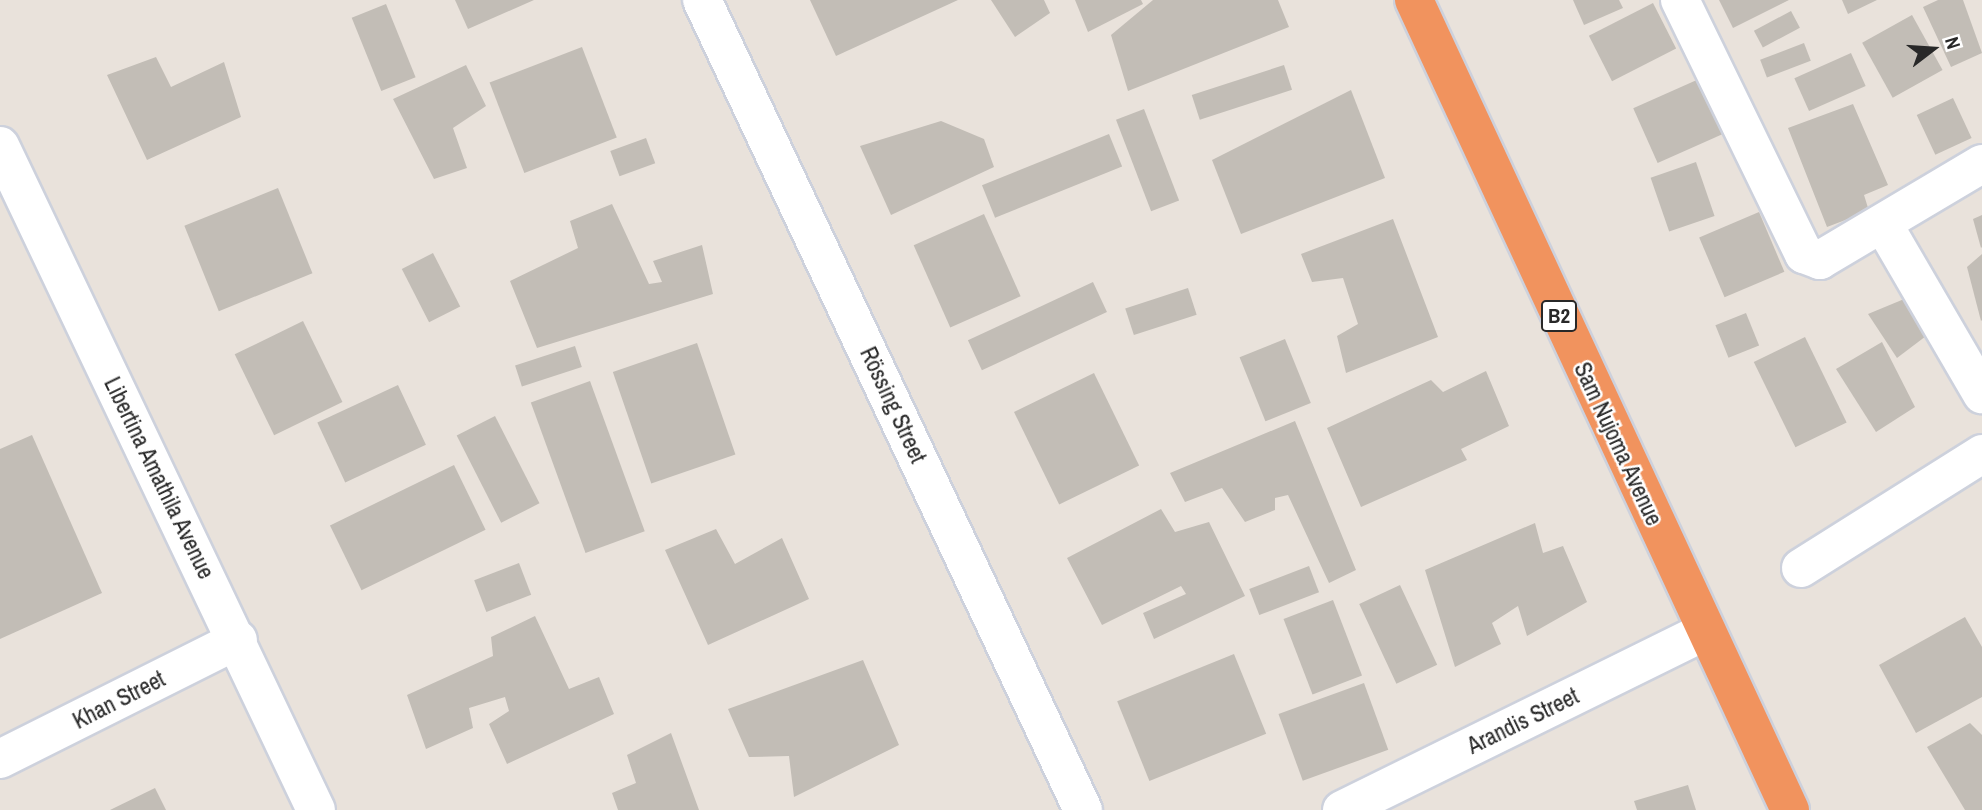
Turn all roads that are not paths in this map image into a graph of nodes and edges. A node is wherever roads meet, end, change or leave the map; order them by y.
1 (702, 0) edge
2 (1414, 0) edge
3 (1680, 0) edge
4 (0, 146) edge
5 (1982, 164) edge
6 (1884, 225) junction
7 (1982, 394) edge
8 (1981, 457) edge
9 (1801, 568) dead end
10 (1704, 632) junction
11 (238, 640) junction
12 (0, 759) edge
13 (316, 810) edge
14 (1083, 810) edge
15 (1342, 810) edge
16 (1790, 810) edge

1 - 14 street, Rössing Street
2 - 10 highway, Sam Nujoma Avenue / B2
3 - 6 street
4 - 11 street, Libertina Amathila Avenue
5 - 6 street
6 - 7 street
8 - 9 street
10 - 15 street, Arandis Street
10 - 16 highway, Sam Nujoma Avenue / B2
11 - 12 street, Khan Street
11 - 13 street, Libertina Amathila Avenue

